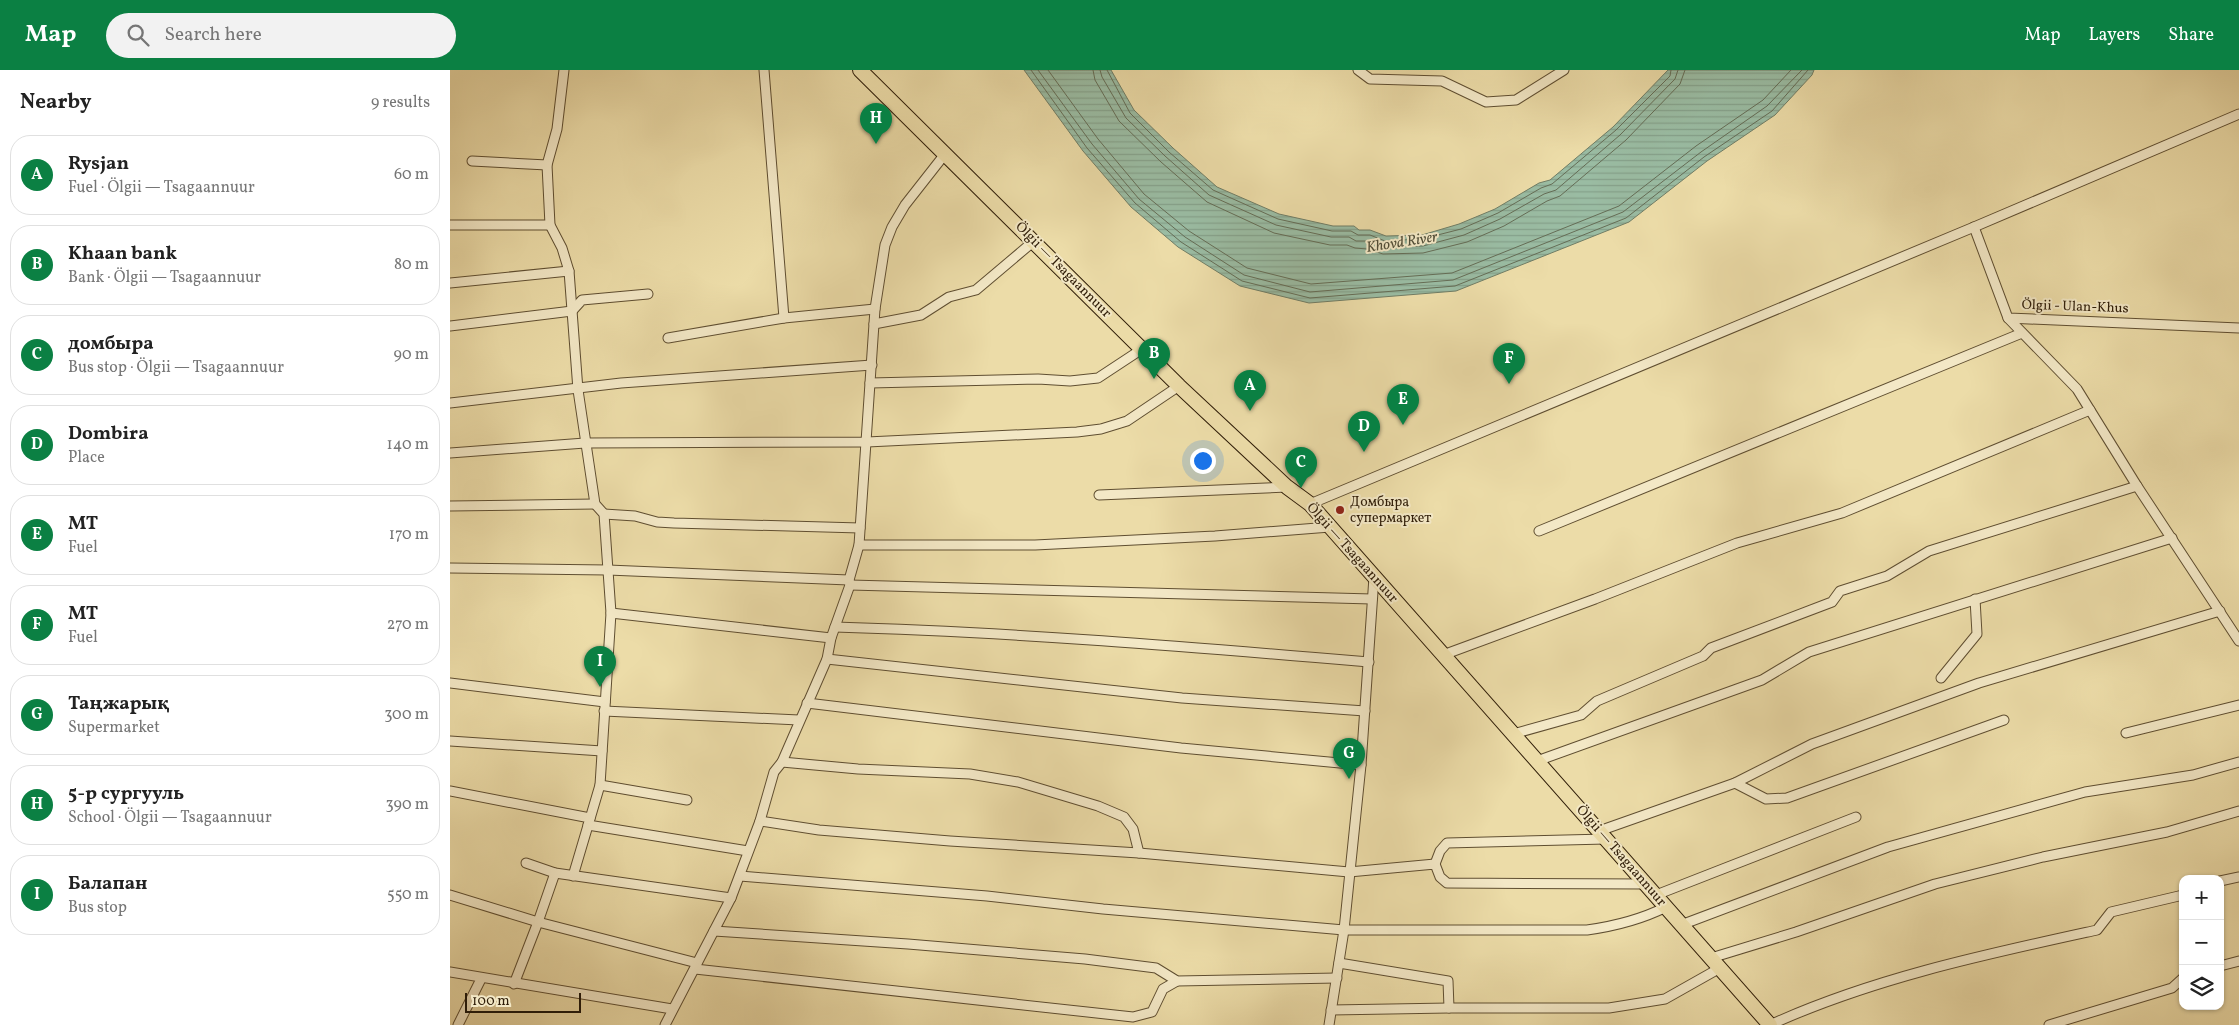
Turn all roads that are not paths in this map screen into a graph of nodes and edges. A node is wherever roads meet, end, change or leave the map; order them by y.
1 (564, 70) edge
2 (764, 70) edge
3 (860, 70) edge
4 (1358, 70) edge
5 (1564, 70) edge
6 (2239, 114) edge
7 (944, 154) junction
8 (472, 161) dead end
9 (547, 165) junction
10 (550, 224) junction
11 (450, 225) edge
12 (1974, 227) junction
13 (1034, 241) junction
14 (569, 271) junction
15 (450, 283) edge
16 (648, 294) dead end
17 (875, 309) junction
18 (572, 311) junction
19 (784, 318) junction
20 (2008, 318) junction
21 (874, 324) junction
22 (450, 326) edge
23 (2239, 328) edge
24 (2022, 333) junction
25 (668, 338) dead end
26 (1142, 349) junction
27 (872, 365) junction
28 (870, 382) junction
29 (1179, 386) junction
30 (578, 390) junction
31 (450, 403) edge
32 (2090, 410) junction
33 (867, 442) junction
34 (585, 443) junction
35 (450, 453) edge
36 (2137, 486) junction
37 (1287, 487) junction
38 (1099, 495) dead end
39 (595, 504) junction
40 (1310, 504) junction
41 (450, 506) edge
42 (604, 514) junction
43 (1330, 527) junction
44 (860, 528) junction
45 (1539, 531) dead end
46 (2172, 538) junction
47 (859, 544) junction
48 (450, 568) edge
49 (608, 570) junction
50 (1374, 577) junction
51 (850, 583) junction
52 (1372, 598) junction
53 (1976, 599) junction
54 (2220, 612) junction
55 (611, 613) junction
56 (835, 626) junction
57 (830, 638) junction
58 (2239, 641) edge
59 (1443, 655) junction
60 (827, 659) junction
61 (1369, 662) junction
62 (1941, 678) dead end
63 (450, 683) edge
64 (807, 703) junction
65 (2239, 705) edge
66 (604, 707) junction
67 (1365, 710) junction
68 (799, 720) junction
69 (2004, 720) dead end
70 (2126, 733) dead end
71 (1513, 734) junction
72 (450, 741) edge
73 (602, 751) junction
74 (1537, 761) junction
75 (782, 762) junction
76 (2239, 762) edge
77 (1361, 765) junction
78 (1736, 783) junction
79 (600, 785) junction
80 (450, 791) edge
81 (687, 800) dead end
82 (2239, 811) edge
83 (1856, 817) dead end
84 (760, 820) junction
85 (589, 822) junction
86 (1603, 835) junction
87 (748, 851) junction
88 (1139, 853) junction
89 (526, 863) dead end
90 (1435, 864) junction
91 (1349, 872) junction
92 (554, 873) junction
93 (573, 876) junction
94 (740, 876) junction
95 (2239, 877) edge
96 (2224, 880) edge
97 (1646, 884) junction
98 (450, 895) edge
99 (1656, 895) junction
100 (2179, 896) edge
101 (731, 898) junction
102 (1666, 907) junction
103 (538, 922) junction
104 (1681, 925) junction
105 (1344, 930) junction
106 (714, 931) junction
107 (2239, 961) edge
108 (1340, 963) junction
109 (1715, 963) junction
110 (2224, 965) edge
111 (696, 966) junction
112 (450, 972) edge
113 (1337, 978) junction
114 (481, 979) junction
115 (1177, 981) junction
116 (2179, 982) edge
117 (514, 984) junction
118 (1449, 1008) junction
119 (672, 1009) junction
120 (1331, 1010) junction
121 (458, 1025) edge
122 (665, 1025) edge
123 (1329, 1025) edge
124 (1770, 1025) edge
125 (2049, 1025) edge

1 - 9 street
2 - 19 street
3 - 7 highway, Ölgii — Tsagaannuur
4 - 5 street
6 - 12 street
7 - 13 highway, Ölgii — Tsagaannuur
7 - 17 street
8 - 9 street
9 - 10 street
10 - 11 street
10 - 14 street
12 - 20 street, Ölgii - Ulan-Khus
12 - 40 street
13 - 21 street
13 - 26 highway, Ölgii — Tsagaannuur
14 - 15 street
14 - 18 street
16 - 18 street
17 - 19 street
17 - 21 street
18 - 22 street
18 - 30 street
19 - 25 street
20 - 23 street, Ölgii - Ulan-Khus
20 - 24 street
21 - 27 street
24 - 32 street
24 - 45 street
26 - 28 street
26 - 29 highway, Ölgii — Tsagaannuur
27 - 28 street
27 - 30 street
28 - 33 street
29 - 33 street
29 - 37 highway, Ölgii — Tsagaannuur
30 - 31 street
30 - 34 street
32 - 36 street
32 - 59 street
33 - 34 street
33 - 44 street
34 - 35 street
34 - 39 street
36 - 46 street
36 - 71 street
37 - 38 street
37 - 40 highway, Ölgii — Tsagaannuur
39 - 41 street
39 - 42 street
40 - 43 highway, Ölgii — Tsagaannuur
42 - 44 street
42 - 49 street
43 - 47 street
43 - 50 highway, Ölgii — Tsagaannuur
44 - 47 street
46 - 53 street
46 - 54 street
47 - 51 street
48 - 49 street
49 - 51 street
49 - 55 street
50 - 52 street
50 - 59 highway, Ölgii — Tsagaannuur
51 - 52 street
51 - 56 street
52 - 61 street
53 - 62 street
53 - 74 street
54 - 58 street
54 - 78 street
55 - 57 street
55 - 66 street
56 - 57 street
56 - 61 street
57 - 60 street
59 - 71 highway, Ölgii — Tsagaannuur
60 - 64 street
60 - 67 street
61 - 67 street
63 - 66 street
64 - 68 street
64 - 77 street
65 - 70 street
66 - 68 street
66 - 73 street
67 - 77 street
68 - 75 street
69 - 78 street
71 - 74 highway, Ölgii — Tsagaannuur
72 - 73 street
73 - 79 street
74 - 86 highway, Ölgii — Tsagaannuur
75 - 84 street
75 - 88 street
76 - 104 street
77 - 91 street
78 - 86 street
79 - 81 street
79 - 85 street
80 - 85 street
82 - 109 street
83 - 99 street
84 - 87 street
84 - 88 street
85 - 87 street
85 - 93 street
86 - 90 street
86 - 97 highway, Ölgii — Tsagaannuur
87 - 94 street
88 - 91 street
89 - 92 street
90 - 91 street
90 - 97 street
91 - 105 street
92 - 93 street
92 - 103 street
93 - 101 street
94 - 101 street
94 - 105 street
95 - 96 street
97 - 99 highway, Ölgii — Tsagaannuur
98 - 103 street
99 - 102 highway, Ölgii — Tsagaannuur
100 - 124 street
101 - 106 street
102 - 104 highway, Ölgii — Tsagaannuur
102 - 105 street
103 - 111 street
103 - 117 street
104 - 109 highway, Ölgii — Tsagaannuur
105 - 108 street
106 - 111 street
106 - 115 street
107 - 110 street
108 - 113 street
108 - 118 street
109 - 118 street
109 - 124 highway, Ölgii — Tsagaannuur
111 - 115 street
111 - 119 street
112 - 114 street
113 - 115 street
113 - 120 street
114 - 117 street
114 - 121 street
116 - 125 street
117 - 119 street
118 - 120 street
119 - 122 street
120 - 123 street

